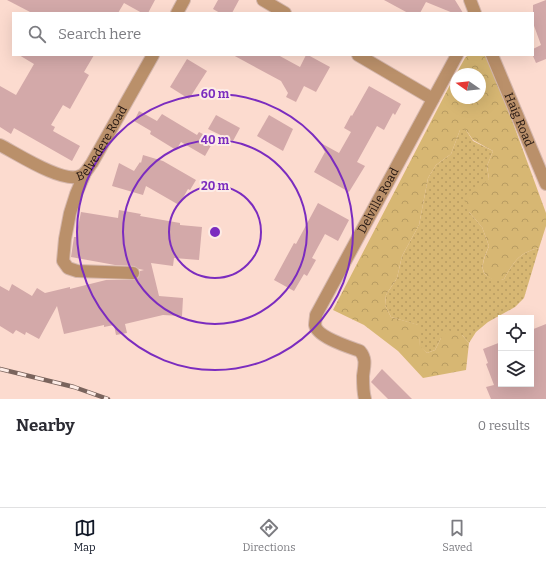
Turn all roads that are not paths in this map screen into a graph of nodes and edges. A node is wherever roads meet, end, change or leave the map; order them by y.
1 (184, 0) edge
2 (263, 0) edge
3 (470, 0) edge
4 (178, 12) edge
5 (283, 12) edge
6 (475, 12) edge
7 (152, 56) edge
8 (360, 56) edge
9 (456, 56) edge
10 (492, 56) edge
11 (432, 99) junction
12 (0, 145) edge
13 (85, 173) junction
14 (546, 184) edge
15 (133, 272) dead end
16 (364, 399) edge

1 - 4 street
2 - 5 street
3 - 6 street
7 - 13 street, Belvedere Road
8 - 11 street
9 - 11 street, Delville Road
10 - 14 street, Haig Road
11 - 16 street, Delville Road
12 - 13 street, Belvedere Road
13 - 15 street

